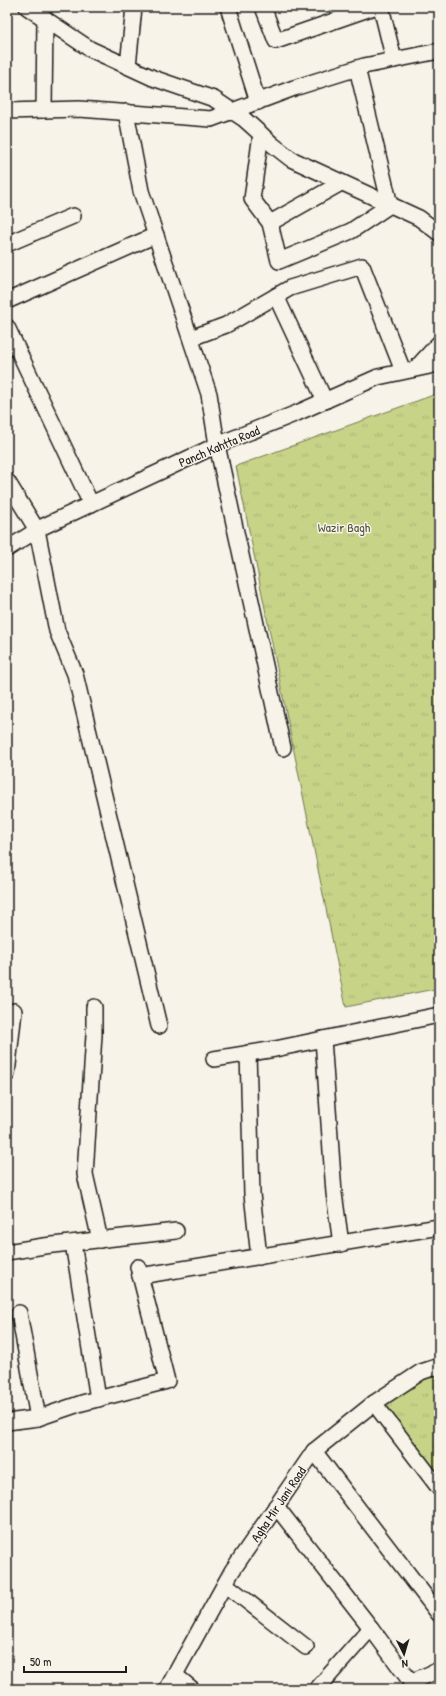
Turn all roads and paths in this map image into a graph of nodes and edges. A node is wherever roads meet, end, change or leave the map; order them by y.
1 (27, 7) edge
2 (134, 7) edge
3 (228, 7) edge
4 (264, 7) edge
5 (374, 7) edge
6 (381, 7) edge
7 (45, 18) junction
8 (439, 51) edge
9 (394, 60) junction
10 (128, 66) junction
11 (357, 68) junction
12 (258, 102) junction
13 (44, 110) junction
14 (7, 111) edge
15 (126, 112) junction
16 (233, 112) junction
17 (261, 134) junction
18 (341, 182) junction
19 (390, 205) junction
20 (73, 216) dead end
21 (270, 223) junction
22 (439, 233) edge
23 (156, 235) junction
24 (7, 244) edge
25 (276, 296) junction
26 (7, 301) edge
27 (7, 328) edge
28 (191, 338) junction
29 (439, 343) edge
30 (439, 364) edge
31 (410, 369) junction
32 (325, 401) junction
33 (217, 445) junction
34 (7, 481) edge
35 (91, 504) junction
36 (37, 530) junction
37 (7, 549) edge
38 (282, 748) dead end
39 (94, 1006) dead end
40 (14, 1011) dead end
41 (439, 1015) edge
42 (159, 1026) dead end
43 (323, 1039) junction
44 (248, 1053) junction
45 (214, 1059) dead end
46 (7, 1074) edge
47 (439, 1227) edge
48 (176, 1231) dead end
49 (100, 1240) junction
50 (73, 1243) junction
51 (341, 1244) junction
52 (7, 1252) edge
53 (259, 1257) junction
54 (19, 1313) dead end
55 (439, 1366) edge
56 (98, 1399) junction
57 (374, 1403) junction
58 (38, 1418) junction
59 (7, 1422) edge
60 (314, 1451) junction
61 (439, 1488) edge
62 (276, 1506) junction
63 (225, 1584) junction
64 (439, 1614) edge
65 (371, 1628) junction
66 (306, 1647) dead end
67 (439, 1670) edge
68 (175, 1675) junction
69 (414, 1685) edge
70 (167, 1689) edge
71 (192, 1689) edge
72 (317, 1689) edge

1 - 7 street
2 - 10 street
3 - 12 street
4 - 5 street
6 - 9 street
7 - 10 street
7 - 13 street
8 - 9 street
9 - 11 street
10 - 16 street
11 - 12 street
11 - 19 street
12 - 16 street
13 - 14 street
13 - 15 street
15 - 16 street
15 - 23 street
16 - 17 street
17 - 18 street
17 - 21 street
18 - 19 street
18 - 21 street
19 - 21 street
19 - 22 street
20 - 24 street
23 - 26 street
23 - 28 street
25 - 28 street
25 - 31 street
25 - 32 street
27 - 35 street
28 - 33 street
29 - 31 street
30 - 31 street, Panch Kahtta Road
31 - 32 street, Panch Kahtta Road
32 - 33 street, Panch Kahtta Road
33 - 35 street, Panch Kahtta Road
33 - 38 street
34 - 36 street
35 - 36 street, Panch Kahtta Road
36 - 37 street, Panch Kahtta Road
36 - 42 street
39 - 49 street
40 - 46 street
41 - 43 street
43 - 44 street
43 - 51 street
44 - 45 street
44 - 53 street
47 - 51 street
48 - 49 street
49 - 50 street
50 - 52 street
50 - 56 street
51 - 53 street
53 - 56 street
54 - 58 street
55 - 57 street, Agha Mir Jani Road
56 - 58 street
57 - 60 street, Agha Mir Jani Road
57 - 61 street
58 - 59 street
60 - 62 street, Agha Mir Jani Road
60 - 64 street
62 - 63 street, Agha Mir Jani Road
62 - 65 street
63 - 66 street
63 - 68 street, Agha Mir Jani Road
65 - 69 street
65 - 72 street
67 - 69 street
68 - 70 street, Agha Mir Jani Road
68 - 71 street

